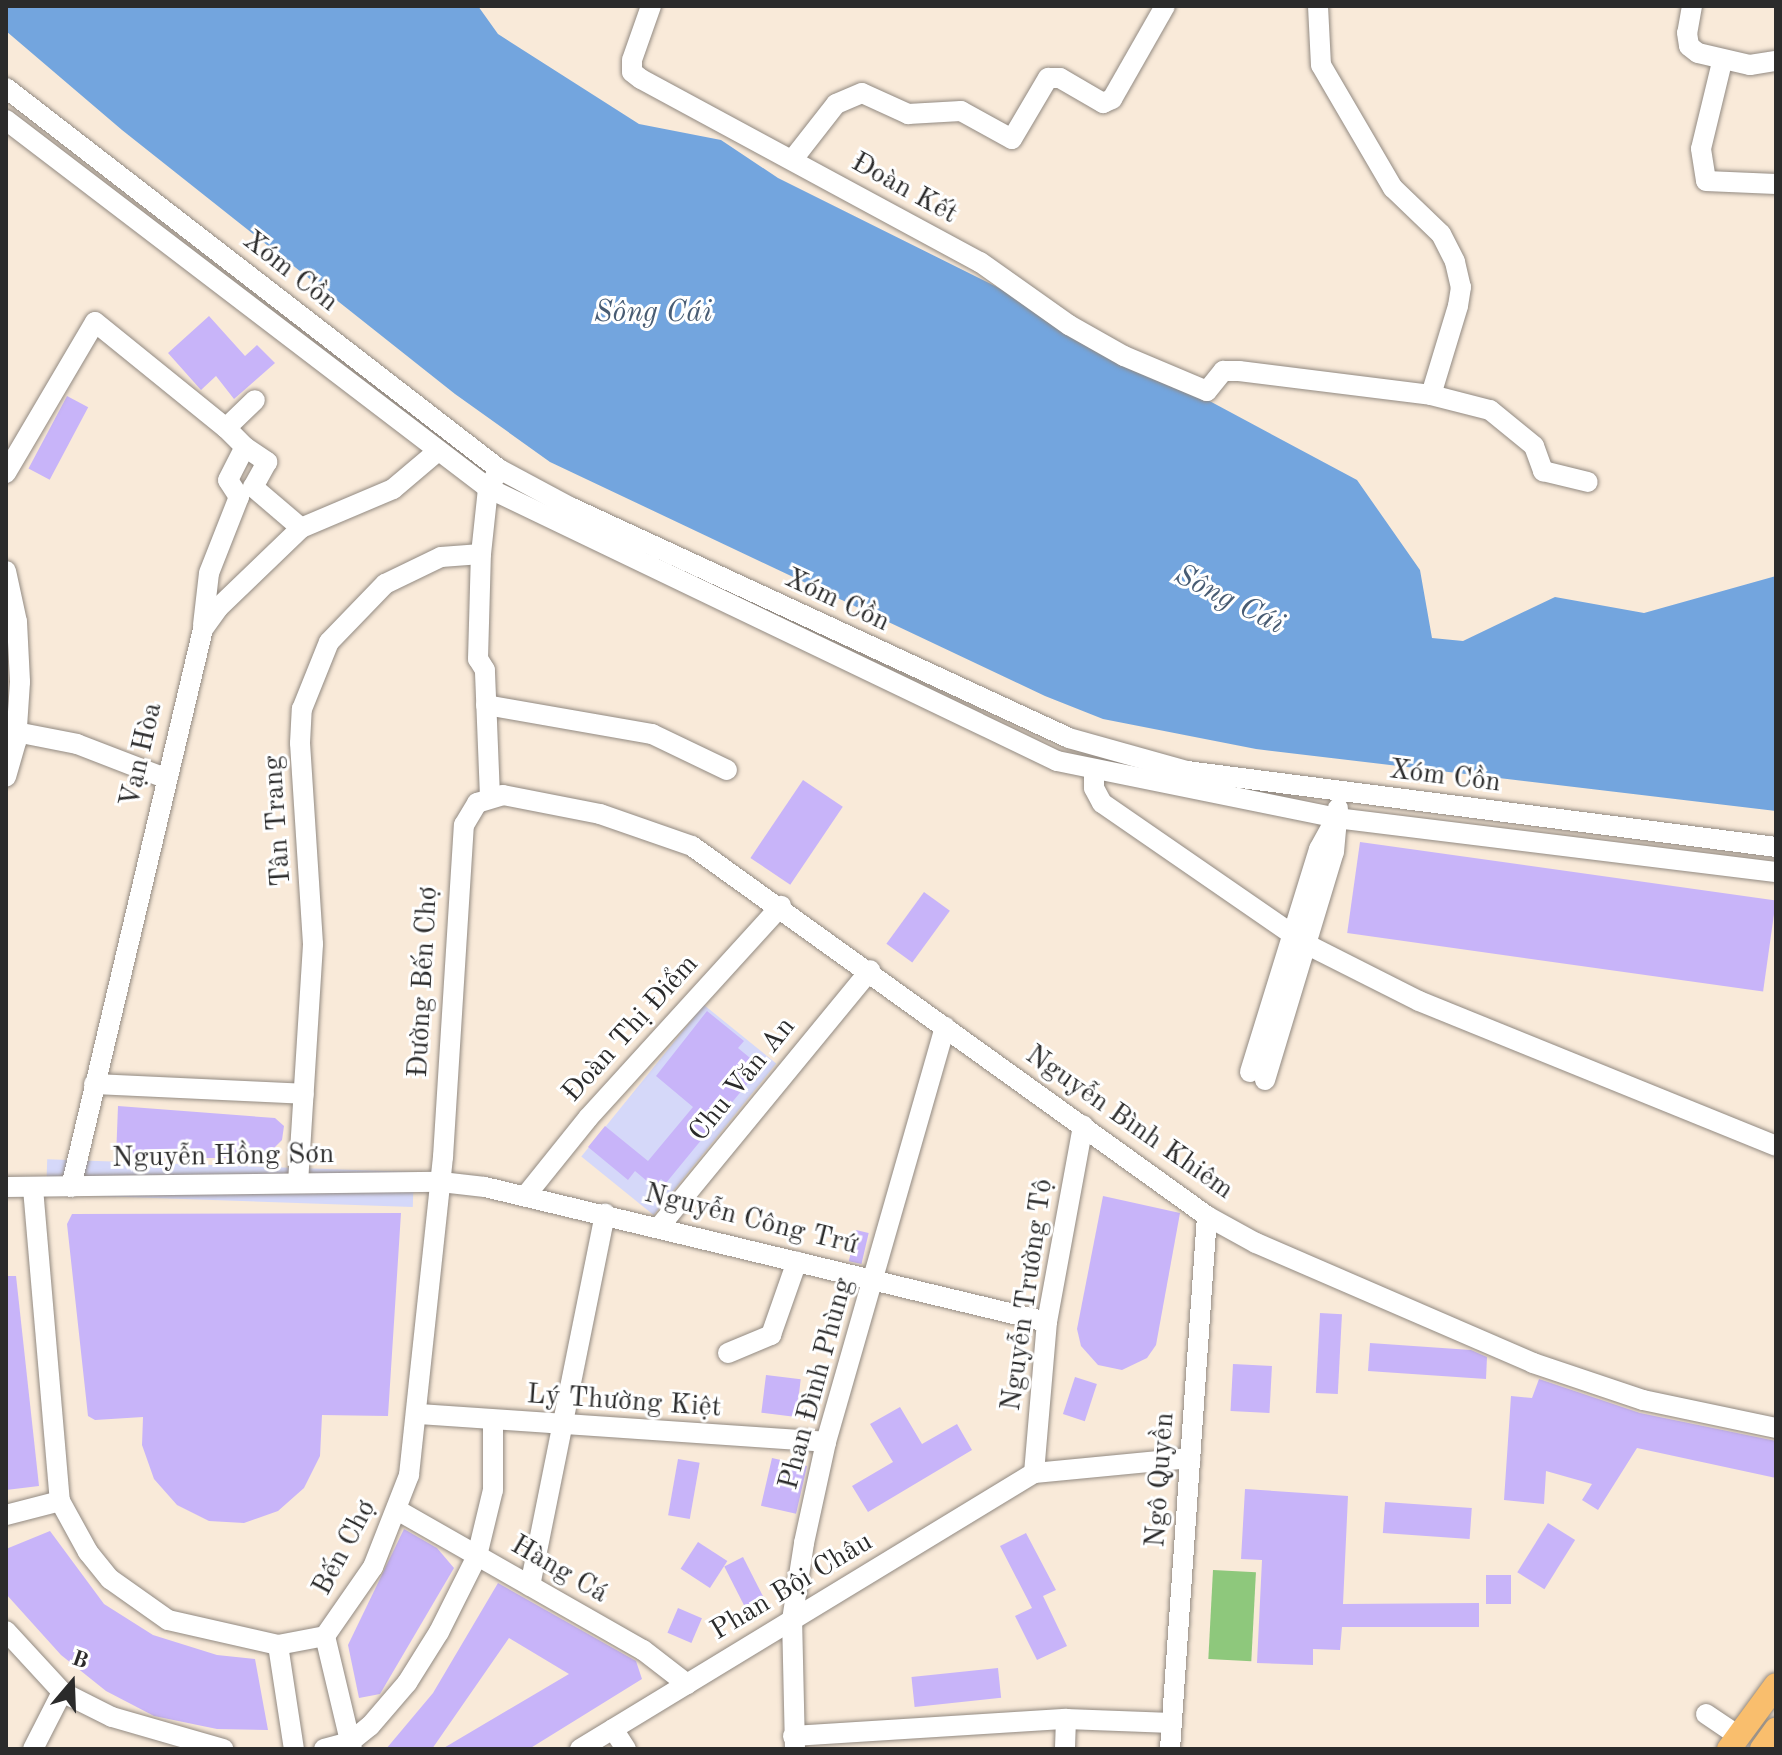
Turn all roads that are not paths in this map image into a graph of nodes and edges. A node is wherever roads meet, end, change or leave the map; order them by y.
1 (651, 6) edge
2 (1165, 6) edge
3 (1318, 6) edge
4 (1692, 6) edge
5 (1776, 61) edge
6 (1722, 62) junction
7 (6, 88) edge
8 (6, 120) edge
9 (793, 159) junction
10 (1776, 184) edge
11 (1431, 395) junction
12 (255, 400) dead end
13 (226, 428) junction
14 (245, 447) junction
15 (438, 451) junction
16 (499, 469) junction
17 (6, 473) edge
18 (1588, 482) dead end
19 (488, 488) junction
20 (301, 528) junction
21 (481, 554) junction
22 (6, 571) edge
23 (203, 629) junction
24 (486, 705) junction
25 (13, 737) edge
26 (727, 770) dead end
27 (1094, 770) junction
28 (6, 777) edge
29 (165, 778) junction
30 (1340, 792) junction
31 (490, 797) junction
32 (1336, 818) junction
33 (1776, 847) edge
34 (1776, 872) edge
35 (781, 906) junction
36 (1300, 940) junction
37 (870, 970) junction
38 (945, 1027) junction
39 (1257, 1076) dead end
40 (94, 1084) junction
41 (304, 1094) junction
42 (1083, 1125) junction
43 (1776, 1146) edge
44 (441, 1182) junction
45 (298, 1183) junction
46 (6, 1187) edge
47 (71, 1187) junction
48 (33, 1188) junction
49 (527, 1194) junction
50 (605, 1213) junction
51 (1207, 1216) junction
52 (660, 1226) junction
53 (797, 1261) junction
54 (874, 1280) junction
55 (1047, 1322) junction
56 (728, 1353) dead end
57 (418, 1414) junction
58 (493, 1420) junction
59 (562, 1426) junction
60 (1776, 1428) edge
61 (826, 1442) junction
62 (1190, 1458) junction
63 (1034, 1473) junction
64 (60, 1501) junction
65 (399, 1511) junction
66 (6, 1515) edge
67 (477, 1556) junction
68 (530, 1586) junction
69 (792, 1620) junction
70 (6, 1631) edge
71 (325, 1636) junction
72 (278, 1645) junction
73 (687, 1684) junction
74 (1776, 1685) edge
75 (62, 1692) junction
76 (1706, 1714) dead end
77 (1066, 1719) junction
78 (1172, 1723) junction
79 (613, 1729) junction
80 (1776, 1730) edge
81 (794, 1742) edge
82 (1734, 1742) edge
83 (351, 1746) edge
84 (33, 1749) edge
85 (223, 1749) edge
86 (294, 1749) edge
87 (324, 1749) edge
88 (580, 1749) edge
89 (626, 1749) edge
90 (1065, 1749) edge
91 (1170, 1749) edge
92 (1762, 1749) edge

1 - 9 street, Đoàn Kết
2 - 9 street
3 - 11 street
4 - 6 street
5 - 6 street
6 - 10 street
7 - 16 street, Xóm Cồn
8 - 15 street, Xóm Cồn
9 - 11 street, Đoàn Kết
11 - 18 street
12 - 13 street
13 - 14 street
13 - 17 street
14 - 20 street
14 - 23 street
15 - 19 street, Xóm Cồn
15 - 20 street, Vạn Hòa
16 - 19 street
16 - 30 street, Xóm Cồn
19 - 21 street
19 - 27 street, Xóm Cồn
20 - 23 street, Vạn Hòa
21 - 24 street
21 - 41 street, Tân Trang
22 - 25 street
23 - 29 street, Vạn Hòa
24 - 26 street
24 - 31 street
25 - 28 street
25 - 29 street
27 - 32 street, Xóm Cồn
27 - 36 street
29 - 40 street, Vạn Hòa
30 - 32 street
30 - 33 street, Xóm Cồn
31 - 35 street, Nguyễn Bình Khiêm
31 - 44 street, Đường Bến Chợ
32 - 34 street, Xóm Cồn
32 - 36 street
35 - 37 street, Nguyễn Bình Khiêm
35 - 49 street, Đoàn Thị Điểm
36 - 39 street
36 - 43 street
37 - 38 street, Nguyễn Bình Khiêm
37 - 52 street, Chu Văn An
38 - 42 street, Nguyễn Bình Khiêm
38 - 54 street, Phan Đình Phùng
40 - 41 street
40 - 47 street, Vạn Hòa
41 - 45 street, Tân Trang
42 - 51 street, Nguyễn Bình Khiêm
42 - 55 street, Nguyễn Trường Tộ
44 - 45 street, Nguyễn Hồng Sơn
44 - 49 street, Nguyễn Công Trứ
44 - 57 street, Bến Chợ
45 - 47 street, Nguyễn Hồng Sơn
46 - 48 street, Nguyễn Hồng Sơn
47 - 48 street, Nguyễn Hồng Sơn
48 - 64 street, Bến Chợ
49 - 50 street, Nguyễn Công Trứ
50 - 52 street, Nguyễn Công Trứ
50 - 59 street
51 - 60 street, Nguyễn Bình Khiêm
51 - 62 street, Ngô Quyền
52 - 53 street, Nguyễn Công Trứ
53 - 54 street, Nguyễn Công Trứ
53 - 56 street
54 - 55 street, Nguyễn Công Trứ
54 - 61 street, Phan Đình Phùng
55 - 63 street, Nguyễn Trường Tộ
57 - 58 street, Lý Thường Kiệt
57 - 65 street, Bến Chợ
58 - 59 street, Lý Thường Kiệt
58 - 67 street
59 - 61 street, Lý Thường Kiệt
59 - 68 street
61 - 69 street, Phan Đình Phùng
62 - 63 street
62 - 78 street, Ngô Quyền
63 - 69 street, Phan Bội Châu
64 - 66 street
64 - 72 street, Bến Chợ
65 - 67 street, Hàng Cá
65 - 71 street, Bến Chợ
67 - 68 street, Hàng Cá
67 - 83 street
68 - 73 street, Hàng Cá
69 - 73 street, Phan Bội Châu
69 - 81 street, Phan Đình Phùng
70 - 75 street
71 - 72 street, Bến Chợ
71 - 83 street
72 - 86 street
73 - 79 street, Phan Bội Châu
74 - 82 main road
75 - 84 street
75 - 85 street
76 - 82 street
77 - 78 street
77 - 81 street
77 - 90 street
78 - 91 street, Ngô Quyền
79 - 88 street, Phan Bội Châu
79 - 89 street
80 - 92 main road
83 - 87 street

